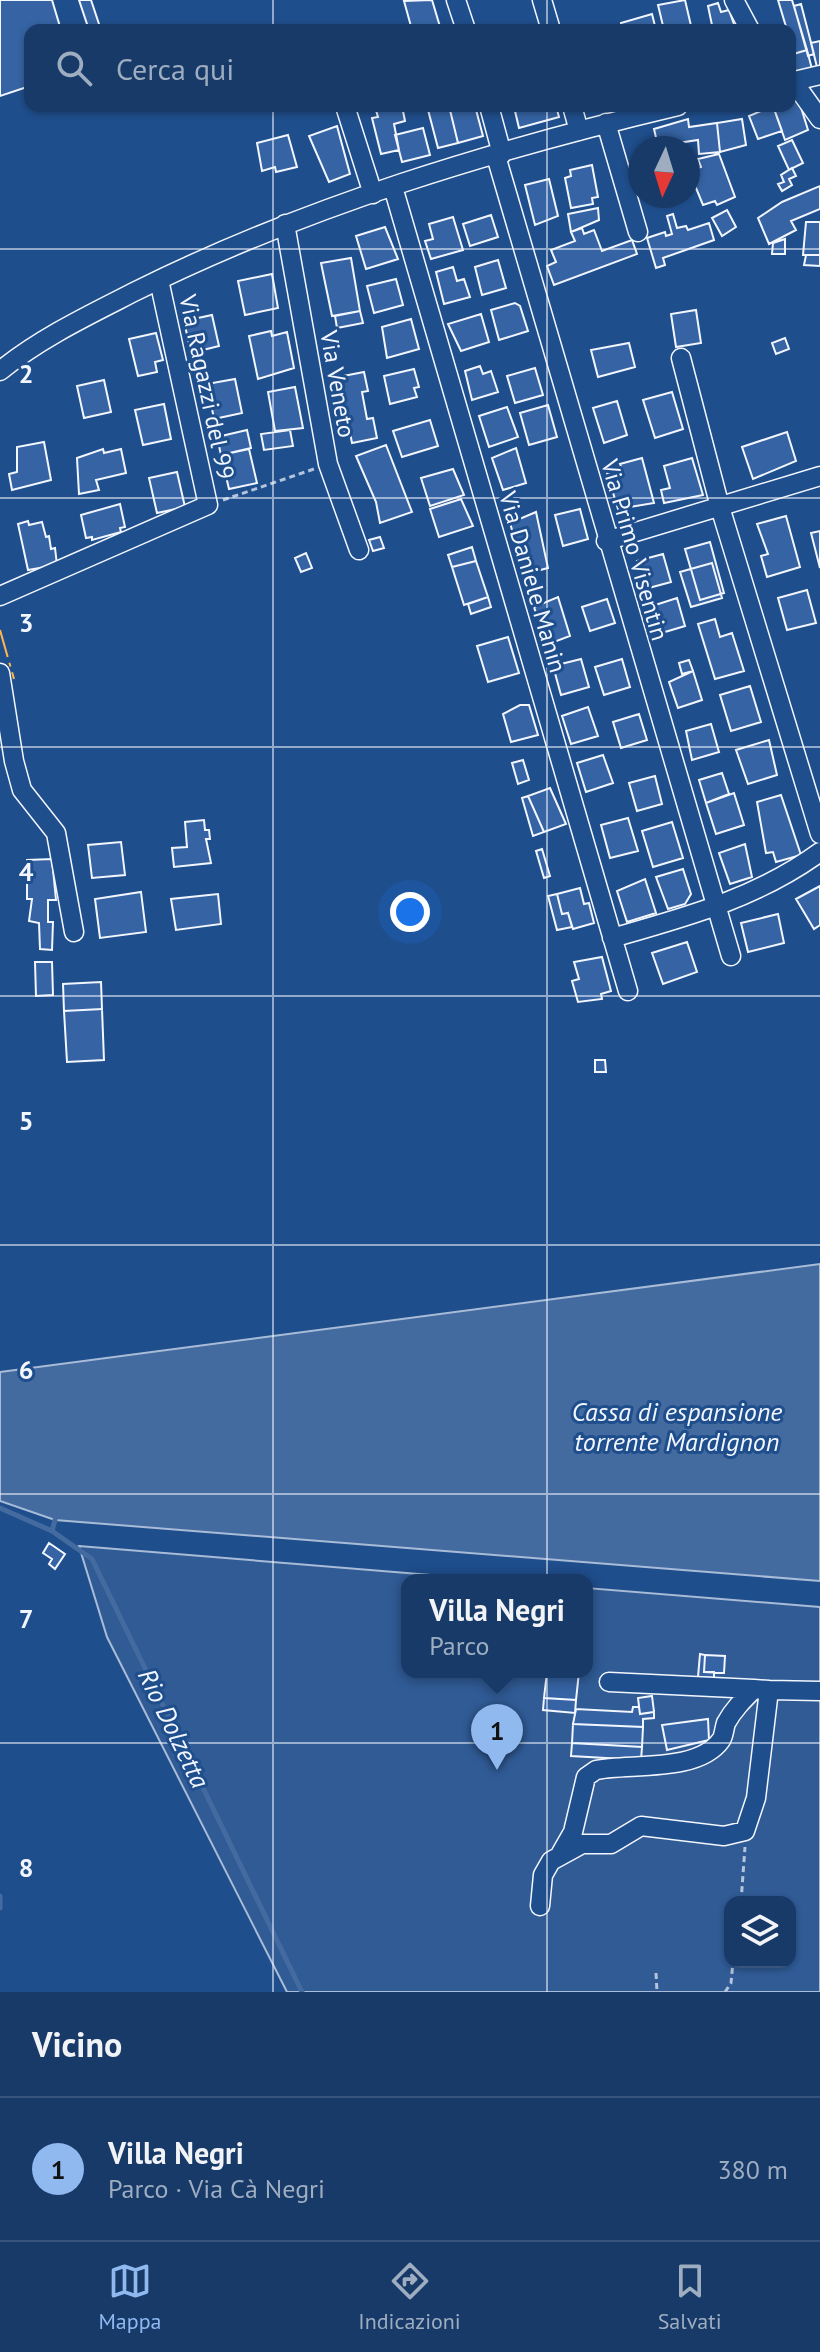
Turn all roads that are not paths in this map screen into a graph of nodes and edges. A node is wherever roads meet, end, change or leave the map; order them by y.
1 (456, 0) edge
2 (542, 0) edge
3 (734, 0) edge
4 (464, 24) edge
5 (549, 24) edge
6 (747, 24) edge
7 (820, 75) edge
8 (796, 81) edge
9 (796, 88) edge
10 (347, 112) edge
11 (490, 112) edge
12 (574, 112) edge
13 (653, 112) edge
14 (820, 119) edge
15 (606, 123) junction
16 (579, 131) junction
17 (499, 155) junction
18 (393, 187) junction
19 (373, 194) junction
20 (285, 224) junction
21 (638, 232) dead end
22 (159, 280) junction
23 (681, 358) dead end
24 (0, 371) edge
25 (820, 476) edge
26 (720, 507) junction
27 (606, 541) junction
28 (359, 550) dead end
29 (0, 596) edge
30 (0, 673) edge
31 (820, 834) edge
32 (820, 852) edge
33 (716, 908) junction
34 (74, 932) dead end
35 (612, 938) junction
36 (731, 956) dead end
37 (628, 991) dead end
38 (609, 1682) dead end
39 (761, 1690) junction
40 (820, 1691) edge
41 (561, 1853) junction
42 (540, 1906) dead end

1 - 4 street
2 - 5 street
3 - 6 street
7 - 8 street
9 - 14 street
10 - 19 street
11 - 17 street
12 - 16 street
13 - 15 street
15 - 16 street
15 - 21 street
16 - 17 street
17 - 18 street
17 - 27 street, Via Primo Visentin
18 - 19 street
18 - 35 street, Via Daniele Manin
19 - 20 street
20 - 22 street
20 - 28 street, Via Veneto
22 - 24 street
22 - 29 street, Via Ragazzi del 99
23 - 26 street
25 - 26 street
26 - 27 street
26 - 31 street
27 - 33 street, Via Primo Visentin
30 - 34 street
32 - 33 street
33 - 35 street
33 - 36 street, Via Primo Visentin
35 - 37 street, Via Daniele Manin
38 - 39 street
39 - 40 street
39 - 41 street
39 - 41 street
41 - 42 street

